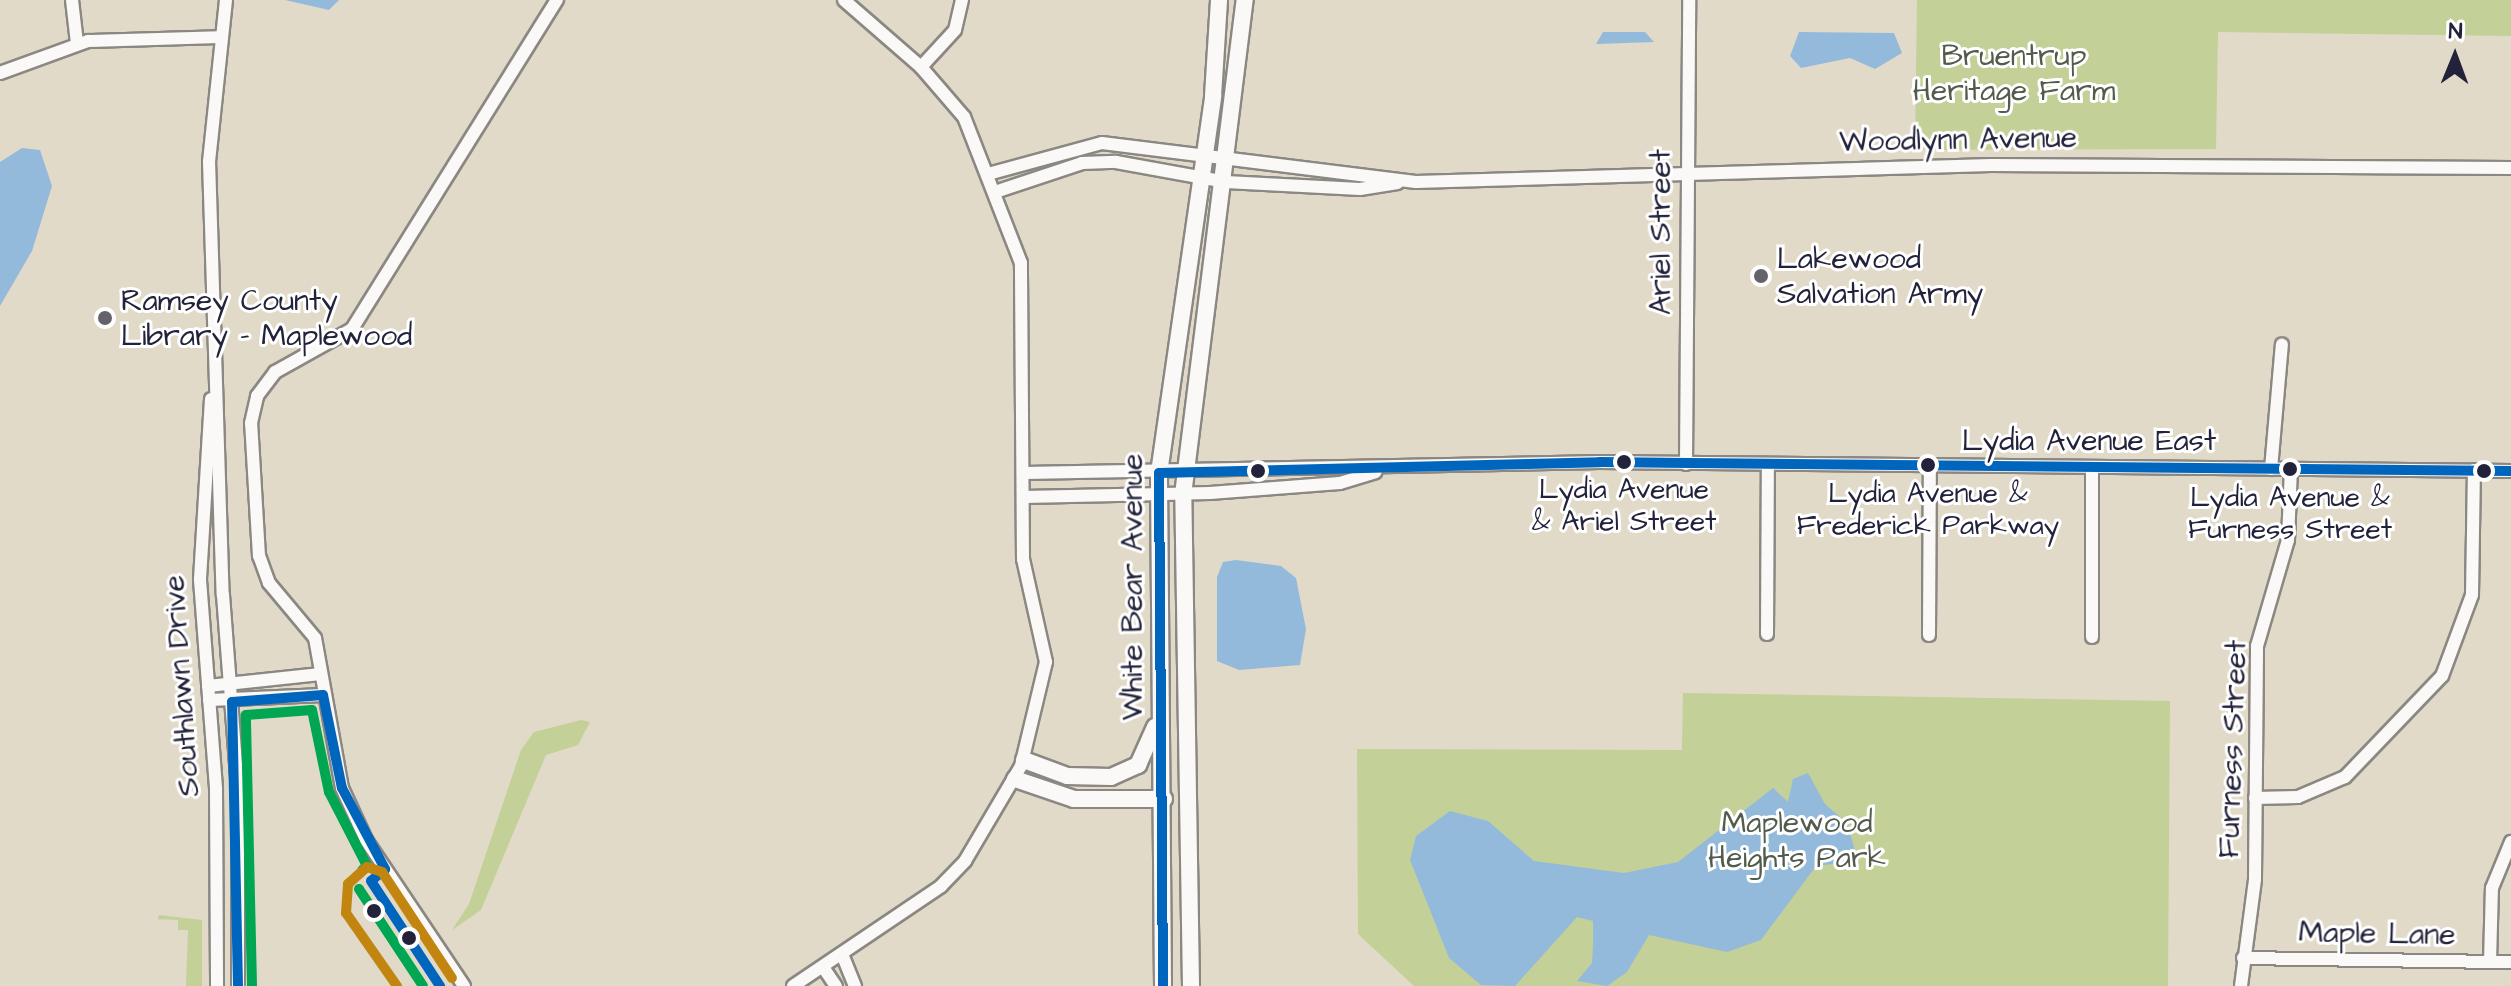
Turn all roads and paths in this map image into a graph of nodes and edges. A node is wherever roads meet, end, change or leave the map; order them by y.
1 (72, 0) edge
2 (226, 0) edge
3 (557, 0) edge
4 (844, 0) edge
5 (962, 0) edge
6 (1219, 0) edge
7 (1245, 0) edge
8 (1689, 0) edge
9 (221, 37) junction
10 (77, 43) junction
11 (921, 67) junction
12 (0, 73) edge
13 (1204, 156) junction
14 (1230, 160) junction
15 (2511, 168) edge
16 (988, 174) junction
17 (1687, 175) junction
18 (1201, 178) junction
19 (1226, 182) junction
20 (1406, 182) junction
21 (995, 192) junction
22 (2282, 344) dead end
23 (213, 384) junction
24 (1686, 464) junction
25 (1768, 464) junction
26 (1930, 466) junction
27 (2092, 467) junction
28 (2271, 469) junction
29 (2291, 469) junction
30 (2474, 470) junction
31 (1378, 471) junction
32 (2511, 471) edge
33 (1024, 473) junction
34 (1159, 473) junction
35 (1185, 473) junction
36 (1158, 495) junction
37 (1183, 495) junction
38 (1024, 497) junction
39 (1767, 634) dead end
40 (1929, 635) dead end
41 (2092, 637) dead end
42 (320, 674) junction
43 (230, 684) junction
44 (208, 686) junction
45 (323, 695) junction
46 (209, 700) junction
47 (232, 702) junction
48 (1158, 706) junction
49 (1024, 760) junction
50 (1015, 779) junction
51 (2255, 798) junction
52 (1164, 799) junction
53 (2511, 842) edge
54 (842, 954) junction
55 (2243, 958) junction
56 (2490, 962) junction
57 (2511, 962) edge
58 (823, 967) junction
59 (215, 986) edge
60 (238, 986) edge
61 (464, 986) edge
62 (793, 986) edge
63 (836, 986) edge
64 (855, 986) edge
65 (1163, 986) edge
66 (1191, 986) edge
67 (2241, 986) edge

1 - 10 street
2 - 9 street, Southlawn Drive
3 - 42 street
4 - 11 street
5 - 11 street
6 - 13 main road, White Bear Avenue
7 - 14 main road, White Bear Avenue
8 - 17 street, Ariel Street
9 - 10 street
9 - 23 street, Southlawn Drive
10 - 12 street
11 - 16 street
13 - 14 street, Woodlynn Avenue
13 - 16 street, Woodlynn Avenue
13 - 18 main road, White Bear Avenue
14 - 19 main road, White Bear Avenue
14 - 20 street, Woodlynn Avenue
15 - 17 street, Woodlynn Avenue
16 - 21 street
17 - 20 street, Woodlynn Avenue
17 - 24 street, Ariel Street
18 - 19 street, Woodlynn Avenue
18 - 21 street, Woodlynn Avenue
18 - 34 main road, White Bear Avenue
19 - 20 street, Woodlynn Avenue
19 - 35 main road, White Bear Avenue
21 - 33 street
22 - 28 street
23 - 43 street, Southlawn Drive
23 - 44 street, Southlawn Drive
24 - 25 street, Lydia Avenue East
24 - 31 street, Lydia Avenue East
25 - 26 street, Lydia Avenue East
25 - 39 street
26 - 27 street, Lydia Avenue East
26 - 40 street
27 - 28 street, Lydia Avenue East
27 - 41 street
28 - 29 street, Lydia Avenue East
29 - 30 street, Lydia Avenue East
29 - 51 street, Furness Street
30 - 32 street, Lydia Avenue East
30 - 51 street
31 - 35 street, Lydia Avenue East
31 - 37 street, Lydia Avenue East
33 - 34 street, Lydia Avenue East
33 - 38 street
34 - 35 street, Lydia Avenue East
34 - 36 main road, White Bear Avenue
35 - 37 main road, White Bear Avenue
36 - 37 street, Lydia Avenue East
36 - 38 street, Lydia Avenue East
36 - 48 main road, White Bear Avenue
37 - 66 main road, White Bear Avenue
38 - 49 street
42 - 43 street
42 - 45 street
43 - 44 street
43 - 47 street, Southlawn Drive
44 - 46 street, Southlawn Drive
45 - 47 street
45 - 61 street
46 - 47 street
46 - 59 street, Southlawn Drive
47 - 60 street, Southlawn Drive
48 - 49 main road
48 - 52 main road, White Bear Avenue
49 - 50 street
50 - 52 main road
50 - 54 street
51 - 55 street, Furness Street
52 - 65 main road, White Bear Avenue
53 - 56 street
54 - 58 street
54 - 64 street
55 - 56 street, Maple Lane
55 - 67 street, Furness Street
56 - 57 street, Maple Lane
58 - 62 street
58 - 63 street

